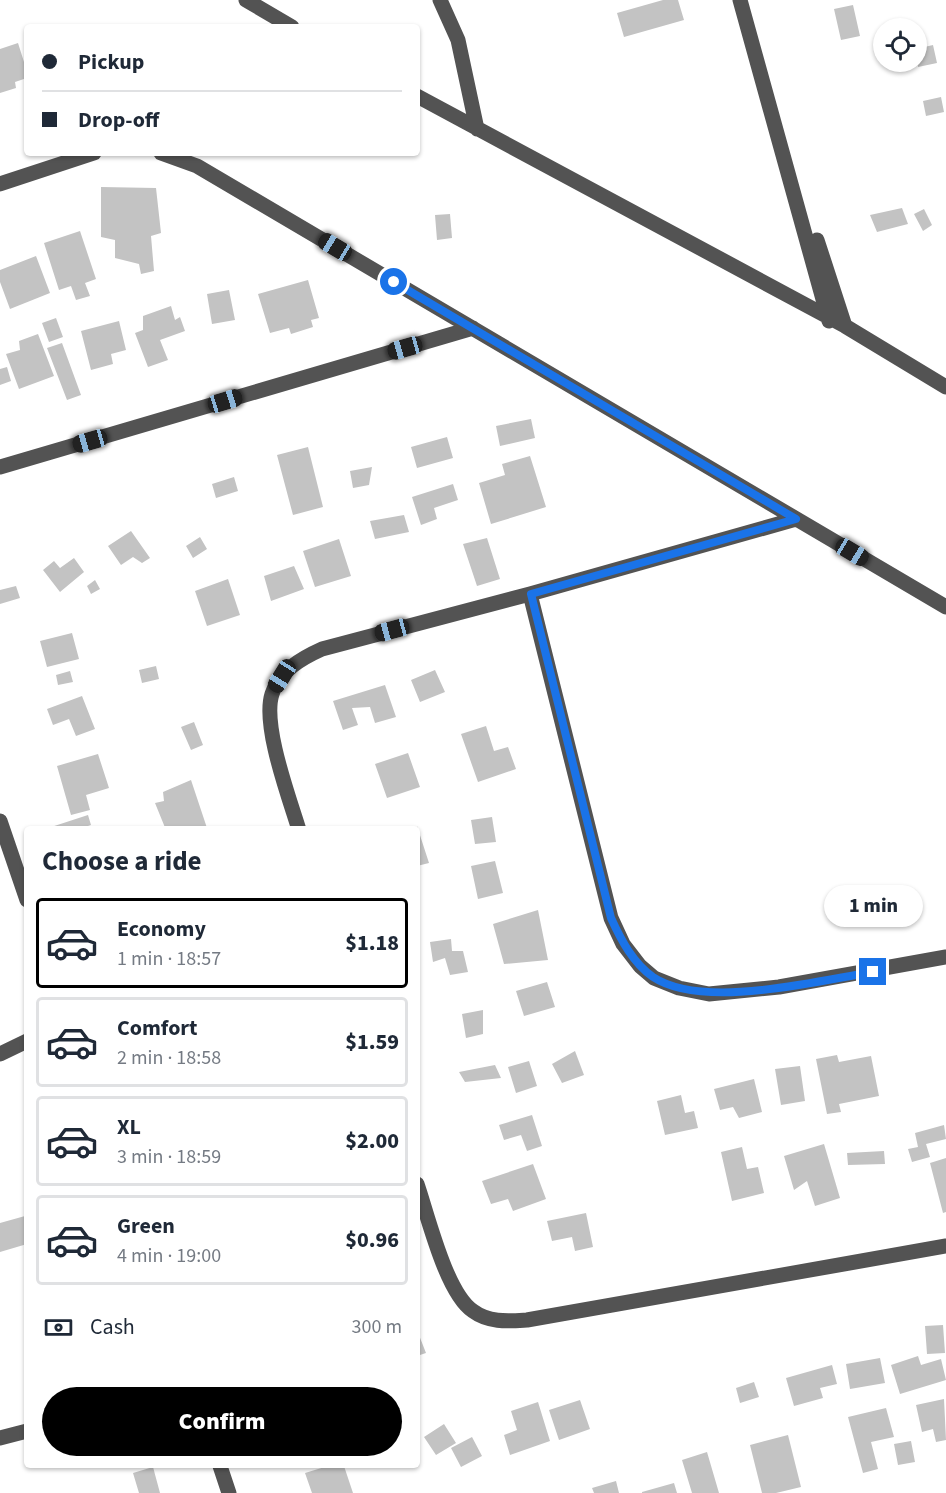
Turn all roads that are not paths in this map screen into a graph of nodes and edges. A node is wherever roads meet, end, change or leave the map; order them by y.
1 (246, 0) edge
2 (440, 0) edge
3 (735, 0) edge
4 (740, 0) edge
5 (287, 24) edge
6 (420, 98) edge
7 (477, 129) junction
8 (85, 156) edge
9 (169, 156) edge
10 (0, 184) edge
11 (846, 326) junction
12 (473, 328) junction
13 (946, 380) edge
14 (946, 387) edge
15 (0, 467) edge
16 (796, 519) junction
17 (531, 594) junction
18 (946, 607) edge
19 (0, 821) edge
20 (298, 826) edge
21 (24, 891) edge
22 (946, 957) edge
23 (24, 1042) edge
24 (0, 1054) edge
25 (420, 1193) edge
26 (946, 1246) edge
27 (24, 1432) edge
28 (0, 1438) edge
29 (221, 1468) edge
30 (229, 1493) edge

1 - 5 street
2 - 7 street
3 - 11 street
4 - 13 street
6 - 7 street
7 - 11 street
8 - 10 street
9 - 12 street
11 - 14 street
12 - 15 street
12 - 16 street
16 - 17 street
16 - 18 street
17 - 20 street
17 - 22 street
19 - 21 street
23 - 24 street
25 - 26 street
27 - 28 street
29 - 30 street

